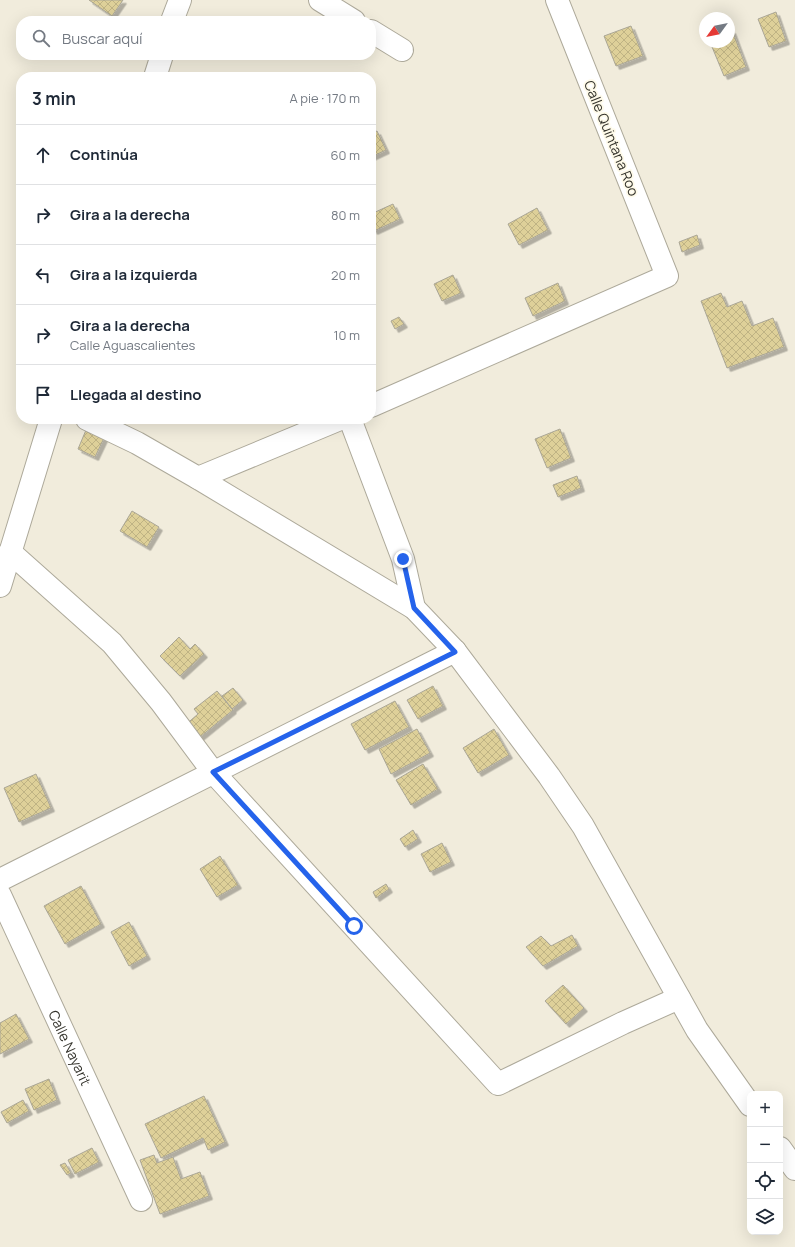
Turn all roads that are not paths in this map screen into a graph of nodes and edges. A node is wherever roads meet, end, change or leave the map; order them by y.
1 (180, 0) edge
2 (320, 0) edge
3 (557, 0) edge
4 (174, 16) edge
5 (346, 16) edge
6 (376, 34) edge
7 (402, 50) dead end
8 (160, 60) edge
9 (157, 72) edge
10 (376, 404) edge
11 (49, 424) edge
12 (97, 424) edge
13 (328, 424) edge
14 (352, 424) edge
15 (198, 478) junction
16 (10, 552) junction
17 (0, 586) edge
18 (414, 608) junction
19 (455, 652) junction
20 (213, 772) junction
21 (0, 880) edge
22 (0, 895) edge
23 (679, 998) junction
24 (747, 1101) edge
25 (783, 1152) edge
26 (795, 1169) edge
27 (141, 1200) dead end

1 - 4 street
2 - 5 street
3 - 10 street, Calle Quintana Roo
6 - 7 street
8 - 9 street
11 - 16 street
12 - 15 street
13 - 15 street
14 - 18 street
15 - 18 street
16 - 17 street
16 - 20 street
18 - 19 street
19 - 20 street
19 - 23 street
20 - 21 street
20 - 23 street
22 - 27 street, Calle Nayarit
23 - 24 street
25 - 26 street

